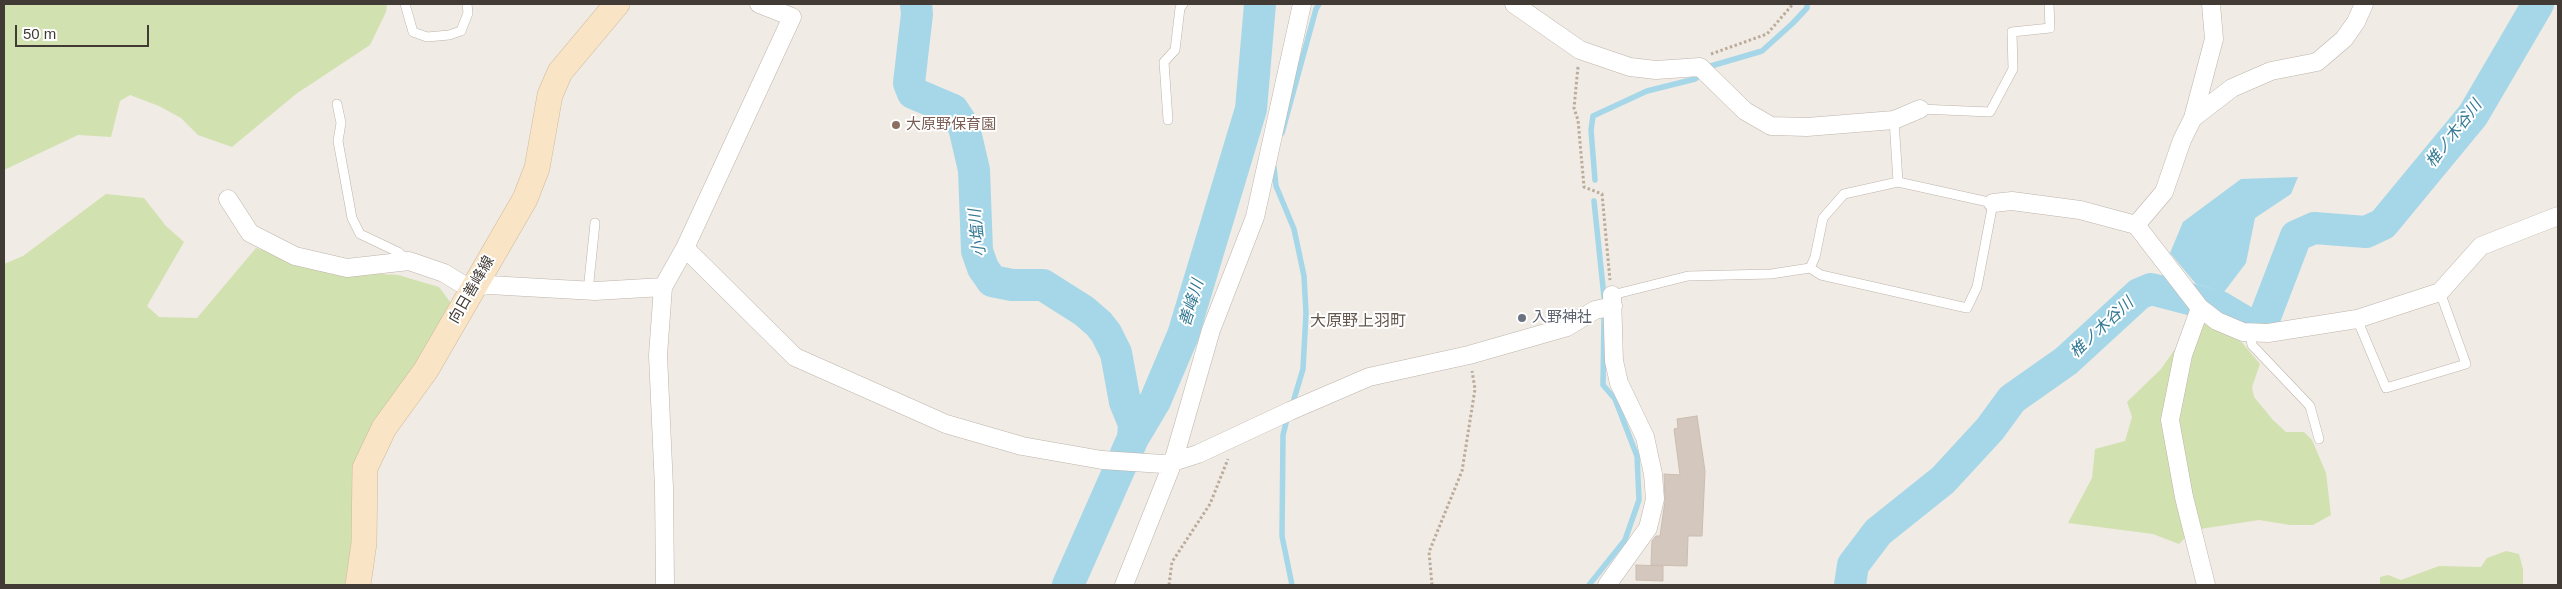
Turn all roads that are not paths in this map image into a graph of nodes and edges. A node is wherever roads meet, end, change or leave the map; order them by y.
1 (405, 4) edge
2 (467, 4) edge
3 (617, 4) edge
4 (759, 4) edge
5 (1183, 4) edge
6 (1302, 4) edge
7 (1514, 4) edge
8 (2049, 4) edge
9 (2211, 4) edge
10 (2364, 4) edge
11 (794, 10) edge
12 (337, 104) dead end
13 (1920, 109) joint
14 (2193, 118) junction
15 (1168, 120) dead end
16 (1894, 120) junction
17 (1898, 182) junction
18 (228, 199) dead end
19 (1992, 203) junction
20 (2558, 216) edge
21 (595, 223) dead end
22 (2136, 225) junction
23 (685, 248) junction
24 (409, 261) junction
25 (1810, 268) junction
26 (474, 286) junction
27 (663, 287) junction
28 (588, 291) junction
29 (2440, 292) junction
30 (1612, 301) junction
31 (2195, 301) junction
32 (2357, 319) junction
33 (2250, 333) junction
34 (2319, 439) dead end
35 (1168, 463) junction
36 (358, 585) edge
37 (664, 585) edge
38 (1124, 585) edge
39 (1607, 585) edge
40 (2206, 585) edge

1 - 2 lane
3 - 26 main road, 向日善峰線
4 - 11 street
5 - 15 lane
6 - 35 street
7 - 16 street
8 - 13 lane
9 - 14 street
10 - 14 street
11 - 23 street
12 - 24 lane
13 - 16 street
14 - 22 street
16 - 17 lane
17 - 19 lane
17 - 25 lane
18 - 24 street
19 - 22 street
19 - 25 lane
20 - 29 street
21 - 28 lane
22 - 31 street
23 - 27 street
23 - 35 street
24 - 26 street
25 - 30 lane
26 - 28 street
26 - 36 main road, 向日善峰線
27 - 28 street
27 - 37 street
29 - 32 street
29 - 32 lane
30 - 35 street
30 - 39 street
31 - 33 street
31 - 40 street
32 - 33 street
33 - 34 lane
35 - 38 street

